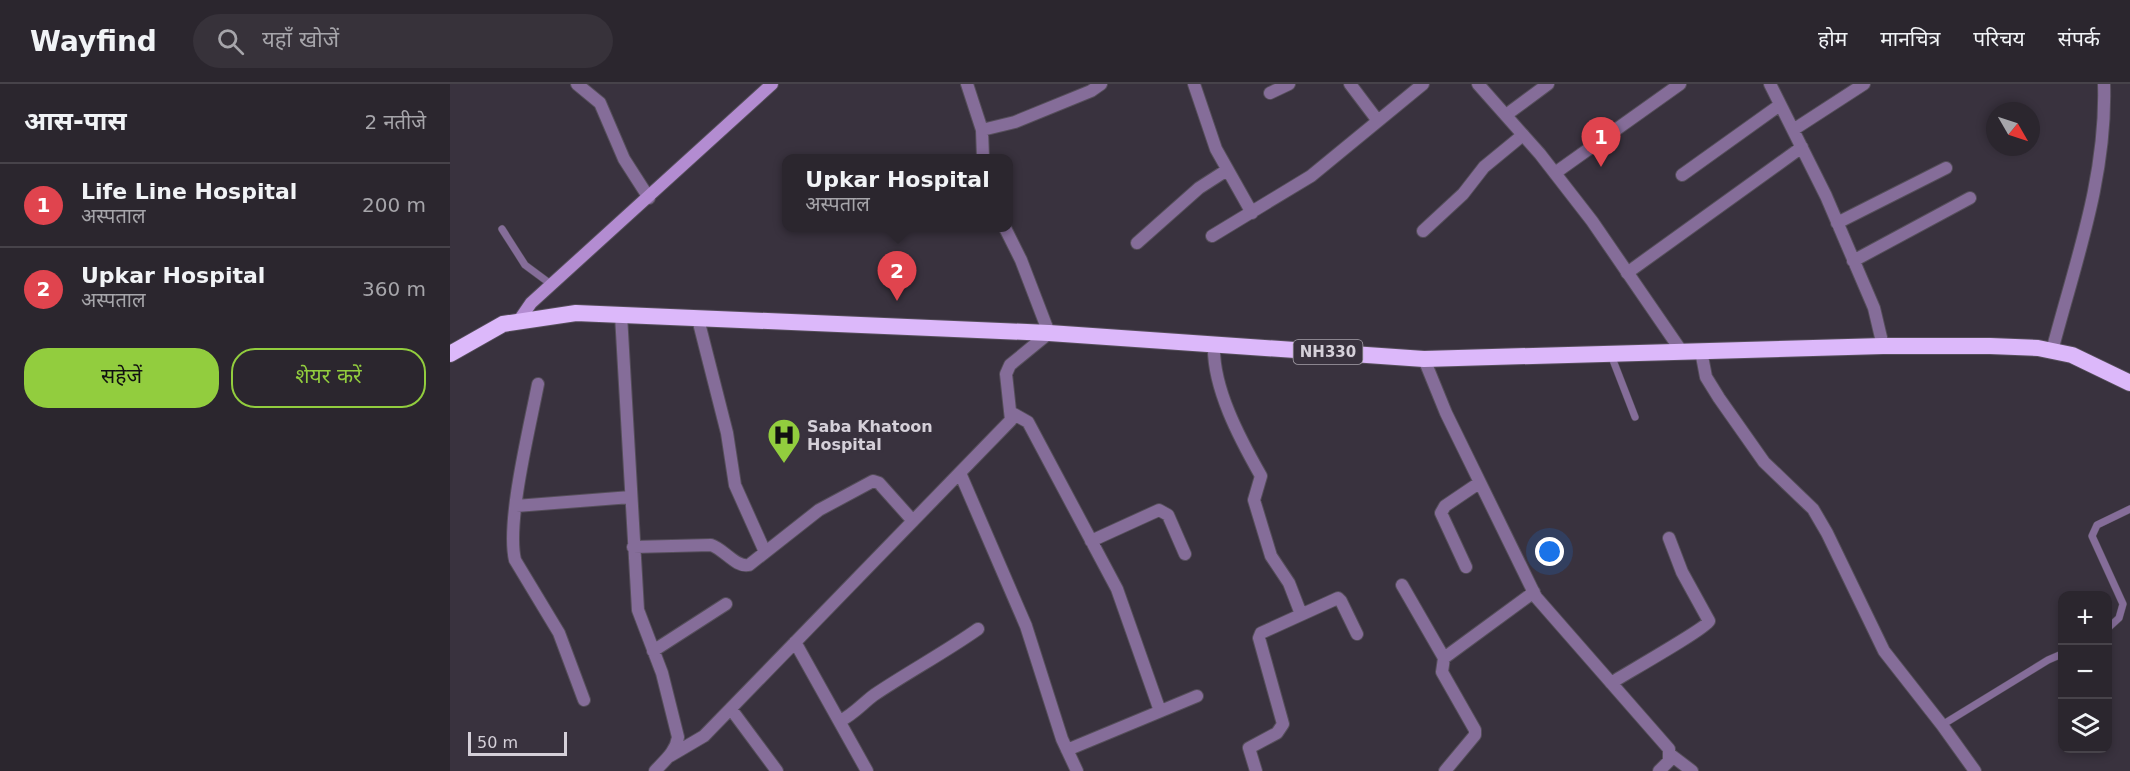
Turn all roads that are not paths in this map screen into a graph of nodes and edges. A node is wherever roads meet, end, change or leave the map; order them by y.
1 (577, 84) edge
2 (772, 84) edge
3 (966, 84) edge
4 (1101, 84) edge
5 (1194, 84) edge
6 (1289, 84) edge
7 (1350, 84) edge
8 (1423, 84) edge
9 (1478, 84) edge
10 (1548, 84) edge
11 (1680, 84) edge
12 (1770, 84) edge
13 (1864, 84) edge
14 (2104, 84) edge
15 (1270, 93) dead end
16 (1780, 105) junction
17 (1506, 115) junction
18 (1378, 121) junction
19 (982, 130) junction
20 (1793, 130) junction
21 (1523, 135) junction
22 (1802, 147) junction
23 (983, 154) edge
24 (1946, 168) dead end
25 (1227, 170) junction
26 (1555, 173) junction
27 (1682, 175) dead end
28 (649, 198) junction
29 (1970, 198) dead end
30 (1252, 213) junction
31 (1837, 223) junction
32 (502, 229) dead end
33 (1423, 231) dead end
34 (1007, 232) edge
35 (1212, 236) dead end
36 (1137, 243) dead end
37 (1853, 261) junction
38 (1627, 273) junction
39 (552, 285) junction
40 (621, 315) junction
41 (698, 318) junction
42 (520, 319) junction
43 (1048, 333) junction
44 (1215, 344) junction
45 (1884, 346) junction
46 (1701, 351) junction
47 (2052, 351) junction
48 (1682, 352) junction
49 (1610, 353) junction
50 (450, 354) edge
51 (1424, 359) junction
52 (2130, 383) edge
53 (538, 384) dead end
54 (1012, 413) junction
55 (1635, 417) dead end
56 (960, 472) junction
57 (1479, 483) junction
58 (631, 497) junction
59 (516, 506) junction
60 (2130, 508) edge
61 (913, 521) junction
62 (1669, 538) dead end
63 (1091, 541) junction
64 (633, 547) junction
65 (765, 552) junction
66 (1185, 554) dead end
67 (1466, 567) dead end
68 (1402, 585) dead end
69 (1534, 592) junction
70 (726, 604) dead end
71 (1301, 614) junction
72 (2112, 624) edge
73 (978, 629) dead end
74 (1357, 634) dead end
75 (795, 642) junction
76 (653, 651) junction
77 (2058, 656) edge
78 (1444, 658) junction
79 (1611, 683) junction
80 (1197, 696) dead end
81 (585, 700) dead end
82 (730, 709) junction
83 (1160, 711) junction
84 (840, 721) junction
85 (1942, 725) junction
86 (1067, 750) junction
87 (1671, 755) junction
88 (670, 756) junction
89 (654, 771) edge
90 (777, 771) edge
91 (867, 771) edge
92 (1077, 771) edge
93 (1256, 771) edge
94 (1445, 771) edge
95 (1659, 771) edge
96 (1692, 771) edge
97 (1974, 771) edge

1 - 28 street
2 - 28 main road
3 - 19 street
4 - 19 street
5 - 25 street
6 - 15 street
7 - 18 street
8 - 18 street
9 - 17 street
10 - 17 street
11 - 26 street
12 - 16 street
13 - 20 street
14 - 47 street
16 - 20 street
16 - 27 street
17 - 21 street
18 - 30 street
19 - 23 street
20 - 22 street
21 - 26 street
21 - 33 street
22 - 31 street
22 - 38 street
24 - 31 street
25 - 30 street
25 - 36 street
26 - 38 street
28 - 39 main road
29 - 37 street
30 - 35 street
31 - 37 street
32 - 39 lane
34 - 43 street
37 - 45 street
38 - 48 street
39 - 42 main road
40 - 41 highway, NH330
40 - 42 highway, NH330
40 - 58 street
41 - 43 highway, NH330
41 - 65 street
42 - 50 highway, NH330
43 - 44 highway, NH330
43 - 54 street
44 - 51 highway, NH330
44 - 71 street
45 - 46 highway, NH330
45 - 47 highway, NH330
46 - 48 highway, NH330
46 - 85 street
47 - 52 highway, NH330
48 - 49 highway, NH330
49 - 51 highway, NH330
49 - 55 lane
51 - 57 street
53 - 59 street
54 - 56 street
54 - 63 street
56 - 61 street
56 - 86 street
57 - 67 street
57 - 69 street
58 - 59 street
58 - 64 street
59 - 81 street
60 - 72 lane
61 - 65 street
61 - 75 street
62 - 79 street
63 - 66 street
63 - 83 street
64 - 65 street
64 - 76 street
68 - 78 street
69 - 78 street
69 - 79 street
70 - 76 street
71 - 74 street
71 - 93 street
73 - 84 street
75 - 82 street
75 - 84 street
76 - 88 street
77 - 85 lane
78 - 94 street
79 - 87 street
80 - 83 street
82 - 88 street
82 - 90 street
83 - 86 street
84 - 91 street
85 - 97 street
86 - 92 street
87 - 95 street
87 - 96 street
88 - 89 street

